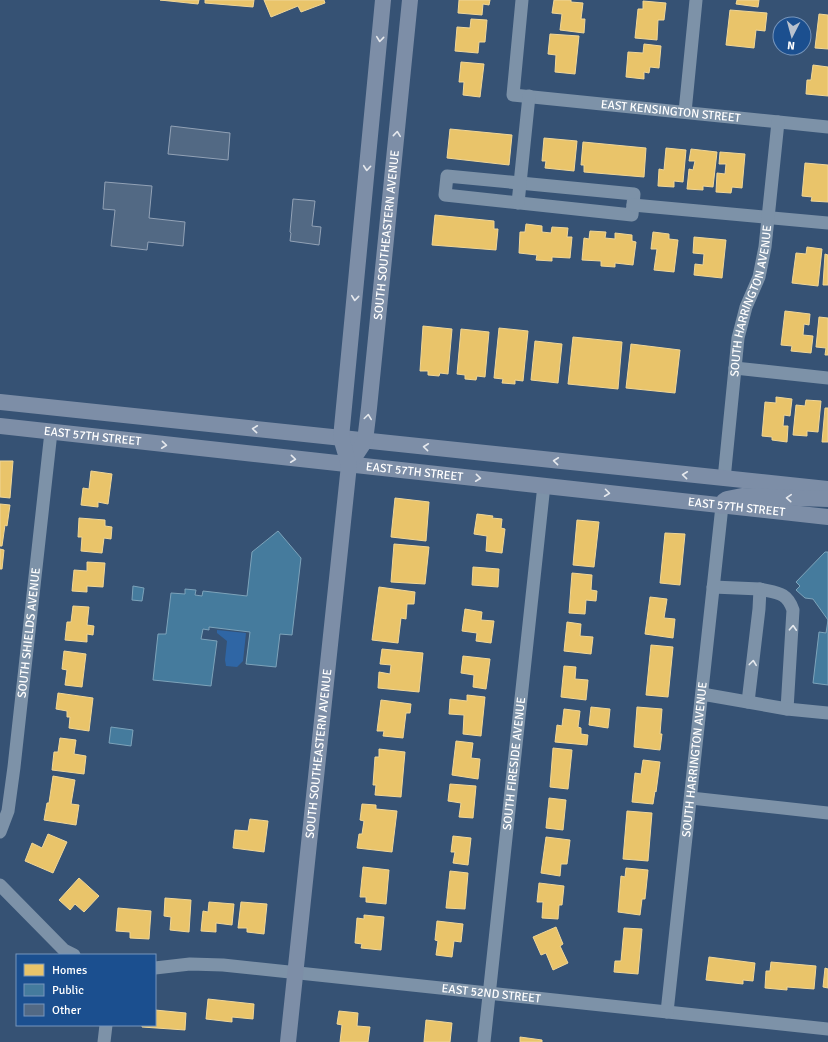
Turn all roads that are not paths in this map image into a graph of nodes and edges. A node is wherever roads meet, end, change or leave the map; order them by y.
1 (383, 0) edge
2 (410, 0) edge
3 (522, 0) edge
4 (696, 0) edge
5 (529, 96) junction
6 (685, 112) junction
7 (778, 122) junction
8 (828, 127) edge
9 (520, 183) junction
10 (518, 203) junction
11 (633, 205) junction
12 (769, 217) junction
13 (828, 224) edge
14 (735, 368) junction
15 (828, 378) edge
16 (0, 402) edge
17 (0, 426) edge
18 (51, 432) junction
19 (341, 438) junction
20 (365, 441) junction
21 (349, 465) junction
22 (724, 479) junction
23 (544, 485) junction
24 (828, 489) edge
25 (828, 499) edge
26 (722, 506) junction
27 (828, 517) edge
28 (713, 587) junction
29 (760, 590) junction
30 (702, 694) junction
31 (748, 702) junction
32 (787, 709) junction
33 (828, 714) edge
34 (691, 798) junction
35 (828, 813) edge
36 (0, 832) edge
37 (0, 885) edge
38 (72, 954) edge
39 (156, 968) edge
40 (296, 972) junction
41 (490, 993) junction
42 (668, 1012) junction
43 (106, 1026) edge
44 (828, 1029) edge
45 (104, 1042) edge
46 (288, 1042) edge
47 (484, 1042) edge

1 -> 19 main road, SOUTH SOUTHEASTERN AVENUE
20 -> 2 main road, SOUTH SOUTHEASTERN AVENUE
3 - 5 street, EAST KENSINGTON STREET
4 - 6 street
5 - 6 street, EAST KENSINGTON STREET
5 - 9 street
6 - 7 street, EAST KENSINGTON STREET
7 - 8 street, EAST KENSINGTON STREET
7 - 12 street, SOUTH HARRINGTON AVENUE
9 - 10 street
9 - 10 street
9 - 11 street
10 - 11 street
11 - 12 street
12 - 13 street
12 - 14 street, SOUTH HARRINGTON AVENUE
14 - 15 street
14 - 22 street, SOUTH HARRINGTON AVENUE
19 -> 16 main road, EAST 57TH STREET
17 - 18 main road, EAST 57TH STREET
18 -> 21 main road, EAST 57TH STREET
18 - 36 street, SOUTH SHIELDS AVENUE
19 - 20 main road, EAST 57TH STREET
19 - 21 main road, SOUTH SOUTHEASTERN AVENUE
20 - 21 main road, SOUTH SOUTHEASTERN AVENUE
22 -> 20 main road, EAST 57TH STREET
21 -> 23 main road, EAST 57TH STREET
21 - 40 main road, SOUTH SOUTHEASTERN AVENUE
22 - 24 main road, EAST 57TH STREET
23 -> 26 main road, EAST 57TH STREET
23 - 41 street, SOUTH FIRESIDE AVENUE
25 -> 26 main road
26 - 27 main road, EAST 57TH STREET
26 - 28 street, SOUTH HARRINGTON AVENUE
28 - 29 street
28 - 30 street, SOUTH HARRINGTON AVENUE
31 -> 29 street
32 -> 29 street
30 - 31 street
30 - 34 street, SOUTH HARRINGTON AVENUE
31 - 32 street
32 - 33 street
34 - 35 street
34 - 42 street, SOUTH HARRINGTON AVENUE
37 - 38 street
39 - 40 street, EAST 52ND STREET
40 - 41 street, EAST 52ND STREET
40 - 46 main road, SOUTH SOUTHEASTERN AVENUE
41 - 42 street, EAST 52ND STREET
41 - 47 street, SOUTH FIRESIDE AVENUE
42 - 44 street, EAST 52ND STREET
43 - 45 street

